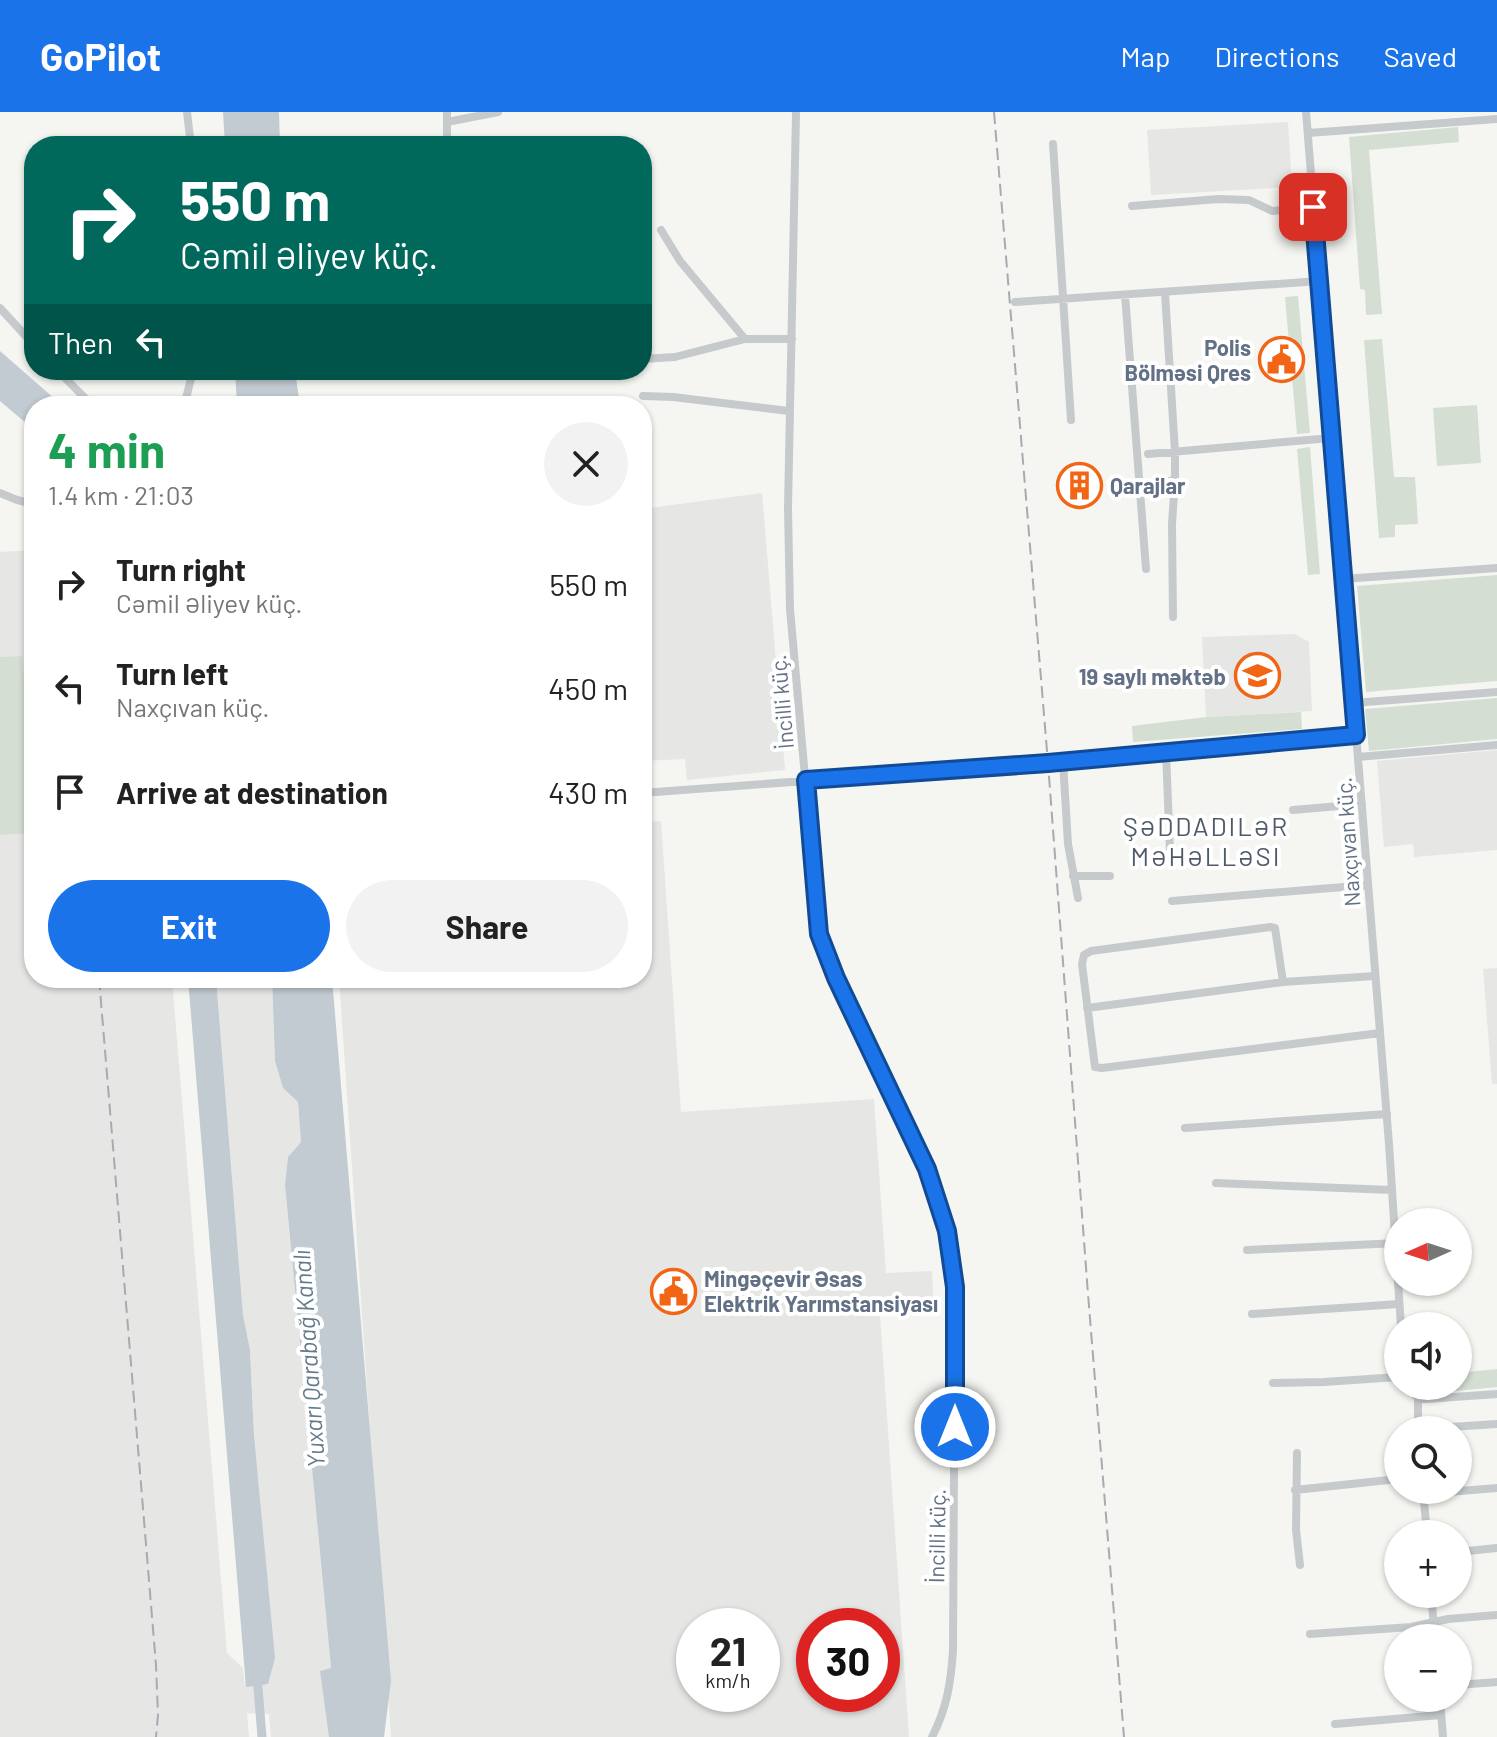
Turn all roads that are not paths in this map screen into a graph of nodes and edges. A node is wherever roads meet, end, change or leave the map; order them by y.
1 (187, 112) edge
2 (447, 112) edge
3 (498, 112) edge
4 (796, 112) edge
5 (1306, 112) edge
6 (1497, 119) edge
7 (447, 122) junction
8 (1308, 133) junction
9 (190, 136) edge
10 (447, 136) edge
11 (1053, 144) dead end
12 (1132, 206) dead end
13 (1313, 207) junction
14 (661, 230) dead end
15 (1319, 281) junction
16 (1165, 293) junction
17 (1125, 295) junction
18 (1063, 299) junction
19 (1015, 302) dead end
20 (0, 308) edge
21 (24, 334) edge
22 (745, 339) junction
23 (792, 339) junction
24 (652, 358) edge
25 (67, 380) edge
26 (83, 396) edge
27 (652, 396) edge
28 (789, 411) junction
29 (1071, 420) dead end
30 (1331, 438) junction
31 (1175, 452) junction
32 (1148, 454) dead end
33 (1175, 480) junction
34 (1140, 487) junction
35 (0, 493) edge
36 (24, 502) edge
37 (1497, 568) edge
38 (1146, 569) dead end
39 (1343, 579) junction
40 (1173, 617) dead end
41 (1497, 692) edge
42 (1353, 703) junction
43 (1356, 735) junction
44 (1497, 745) edge
45 (1166, 752) junction
46 (1358, 757) junction
47 (1063, 761) junction
48 (806, 780) junction
49 (652, 792) edge
50 (1362, 804) junction
51 (1293, 810) dead end
52 (1170, 852) dead end
53 (1073, 876) junction
54 (1110, 876) dead end
55 (1368, 885) junction
56 (1078, 898) dead end
57 (1172, 901) dead end
58 (1375, 976) junction
59 (1283, 982) junction
60 (1087, 1008) junction
61 (1380, 1033) junction
62 (1387, 1114) junction
63 (1185, 1128) dead end
64 (1216, 1183) dead end
65 (1392, 1190) junction
66 (1394, 1208) edge
67 (1384, 1245) edge
68 (1247, 1250) dead end
69 (1399, 1296) edge
70 (1399, 1304) junction
71 (1400, 1312) edge
72 (1252, 1314) dead end
73 (1384, 1378) edge
74 (1273, 1383) dead end
75 (1497, 1394) edge
76 (1472, 1396) edge
77 (1497, 1424) edge
78 (1472, 1426) edge
79 (1297, 1453) dead end
80 (1384, 1480) edge
81 (1497, 1488) edge
82 (1472, 1489) edge
83 (1295, 1490) junction
84 (1497, 1548) edge
85 (1472, 1551) edge
86 (1300, 1565) dead end
87 (1432, 1608) edge
88 (1497, 1615) edge
89 (1434, 1622) junction
90 (1310, 1634) dead end
91 (1497, 1682) edge
92 (1472, 1684) edge
93 (1441, 1712) edge
94 (1441, 1715) junction
95 (1335, 1724) dead end
96 (932, 1737) edge
97 (1443, 1737) edge

1 - 9 street
2 - 7 street
3 - 7 street
4 - 23 street, İncilli küç.
5 - 8 street, Naxçıvan küç.
6 - 8 street
7 - 10 street
8 - 13 street, Naxçıvan küç.
11 - 18 street
12 - 13 street
13 - 15 street, Naxçıvan küç.
14 - 22 street
15 - 16 street
15 - 30 street, Naxçıvan küç.
16 - 17 street
16 - 31 street
17 - 18 street
17 - 34 street
18 - 19 street
18 - 29 street
20 - 21 street
22 - 23 street
22 - 24 street
23 - 28 street, İncilli küç.
25 - 26 street
27 - 28 street
28 - 48 street, İncilli küç.
30 - 31 street
30 - 39 street, Naxçıvan küç.
31 - 32 street
31 - 33 street
33 - 34 street
33 - 40 street
34 - 38 street
35 - 36 street
37 - 39 street
39 - 42 street, Naxçıvan küç.
41 - 42 street
42 - 43 street, Naxçıvan küç.
43 - 45 street
43 - 46 street, Naxçıvan küç.
44 - 46 street
45 - 47 street
45 - 52 street
46 - 50 street, Naxçıvan küç.
47 - 48 street
47 - 53 street
48 - 49 street
48 - 96 street, İncilli küç.
50 - 51 street
50 - 55 street, Naxçıvan küç.
53 - 54 street
53 - 56 street
55 - 57 street
55 - 58 street, Naxçıvan küç.
58 - 59 street
58 - 61 street, Naxçıvan küç.
59 - 60 street
59 - 60 street
60 - 61 street
61 - 62 street, Naxçıvan küç.
62 - 63 street
62 - 65 street, Naxçıvan küç.
64 - 65 street
65 - 66 street, Naxçıvan küç.
67 - 68 street
69 - 70 street, Naxçıvan küç.
70 - 71 street, Naxçıvan küç.
70 - 72 street
73 - 74 street
75 - 76 street
77 - 78 street
79 - 83 street
80 - 83 street
81 - 82 street
83 - 86 street
84 - 85 street
87 - 89 street
88 - 89 street
89 - 90 street
91 - 92 street
93 - 94 street
94 - 95 street
94 - 97 street

